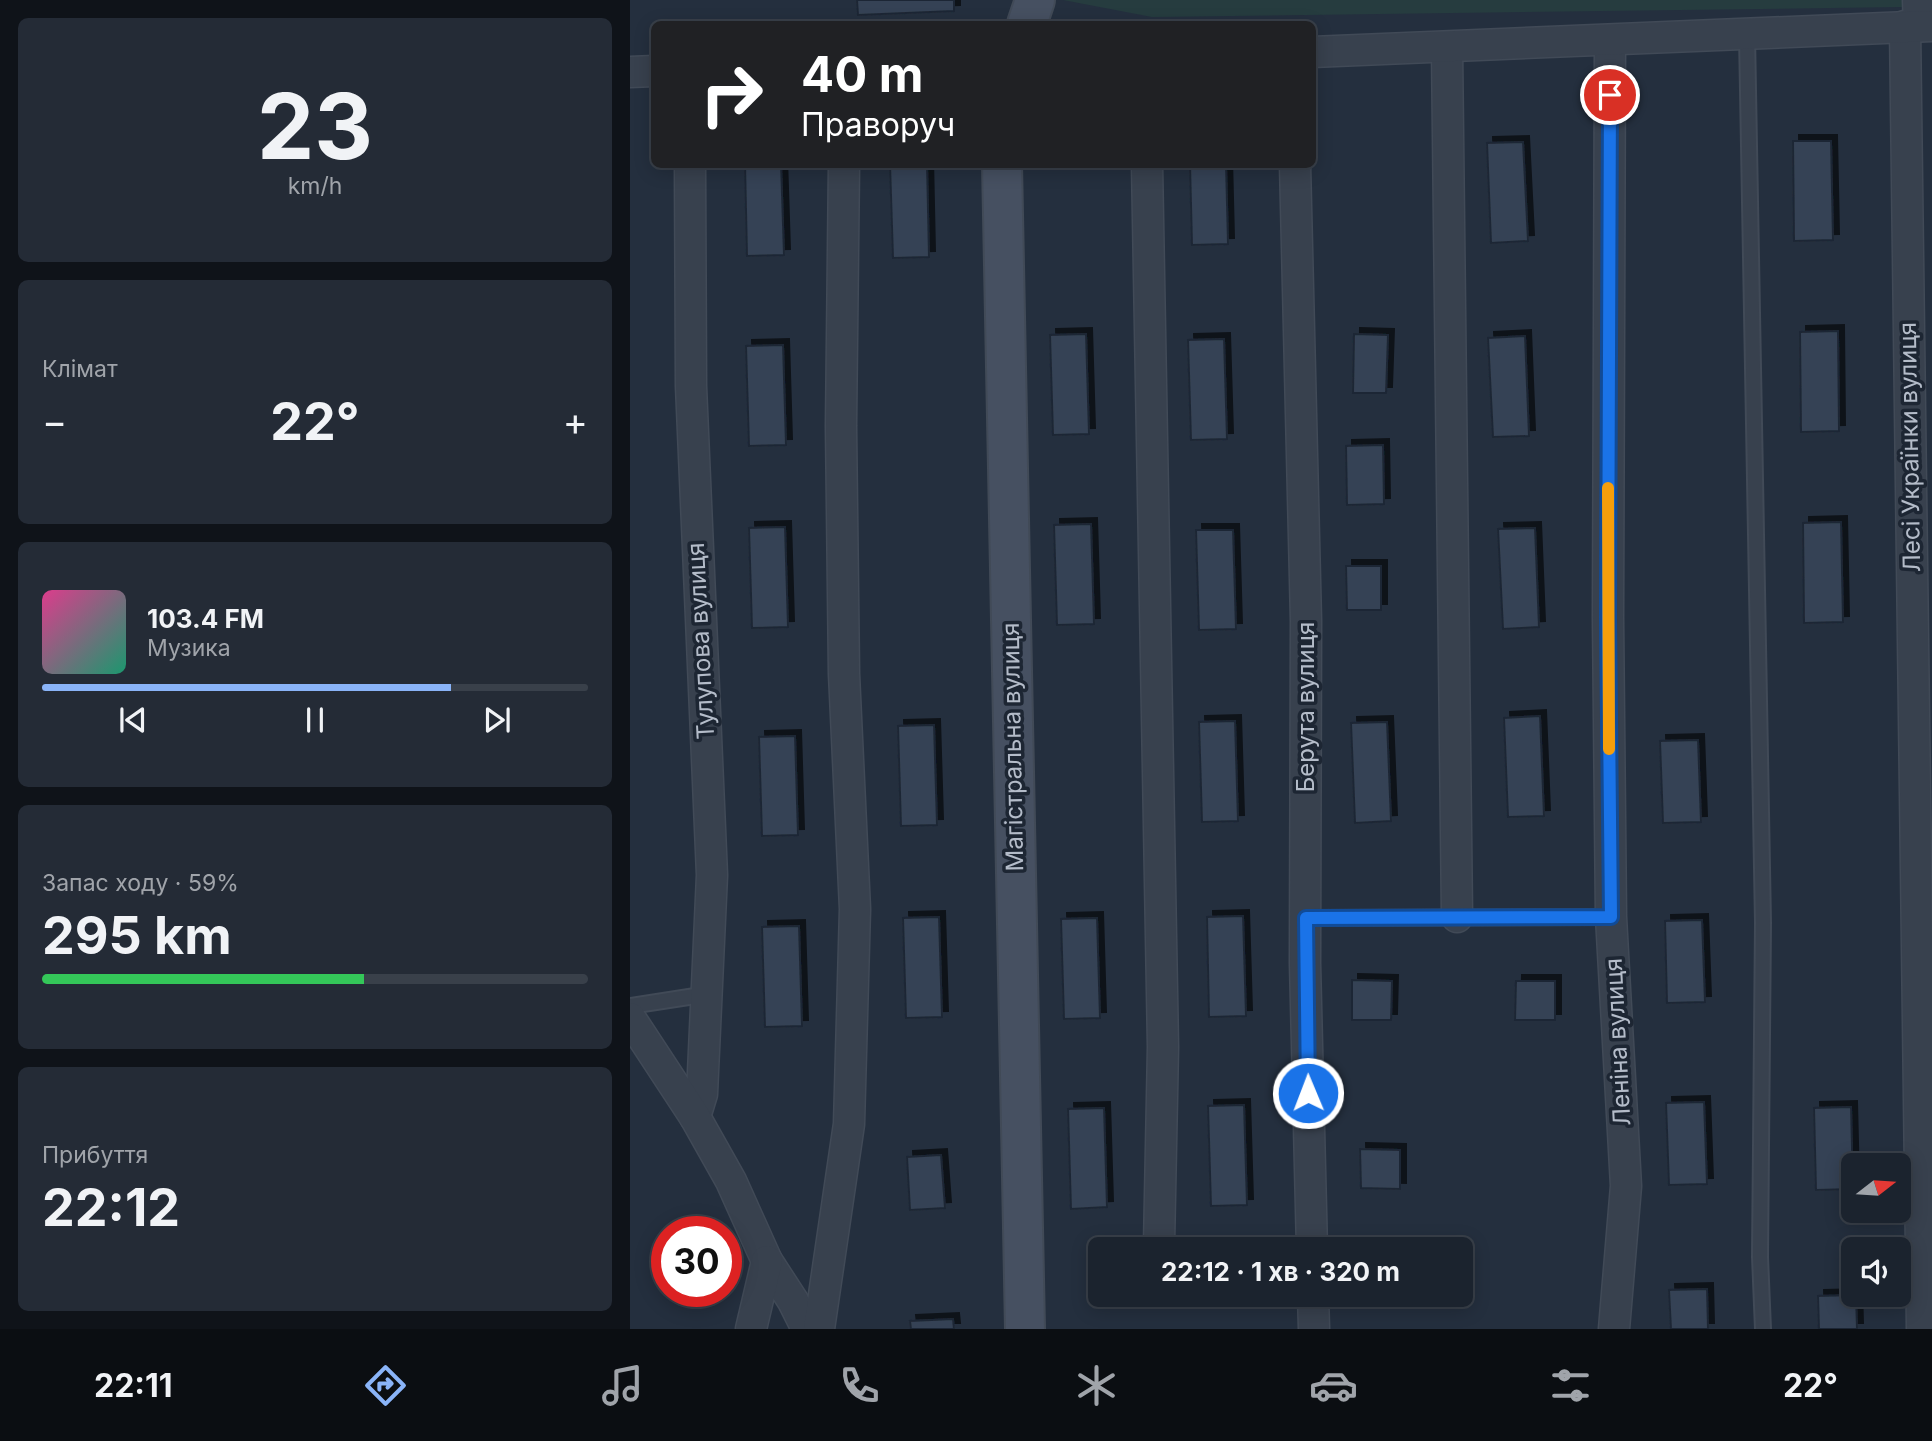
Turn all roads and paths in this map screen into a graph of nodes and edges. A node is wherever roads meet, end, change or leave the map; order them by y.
1 (1035, 0) edge
2 (1918, 20) edge
3 (1028, 21) edge
4 (1747, 35) junction
5 (1610, 40) junction
6 (1447, 48) junction
7 (1316, 52) edge
8 (651, 71) edge
9 (630, 72) edge
10 (690, 168) edge
11 (844, 168) edge
12 (1002, 168) edge
13 (1147, 168) edge
14 (1295, 168) edge
15 (1910, 465) junction
16 (1932, 488) edge
17 (1457, 917) junction
18 (1611, 917) junction
19 (1306, 918) junction
20 (708, 994) junction
21 (630, 1006) edge
22 (630, 1018) edge
23 (695, 1117) junction
24 (1159, 1237) edge
25 (1312, 1237) edge
26 (768, 1261) junction
27 (1313, 1307) edge
28 (751, 1329) edge
29 (807, 1329) edge
30 (819, 1329) edge
31 (1025, 1329) edge
32 (1314, 1329) edge
33 (1614, 1329) edge
34 (1763, 1329) edge
35 (1922, 1329) edge

1 - 3 main road
2 - 4 street
2 - 15 street, Лесі Українки вулиця
4 - 5 street
4 - 34 lane
5 - 6 street
5 - 18 street, Леніна вулиця
6 - 7 street
6 - 17 street
8 - 9 street
10 - 20 street, Тулупова вулиця
11 - 30 street
12 - 31 main road, Магістральна вулиця
13 - 24 street
14 - 19 street, Берута вулиця
15 - 16 street
15 - 35 street, Лесі Українки вулиця
17 - 18 lane
17 - 19 lane
18 - 33 street, Леніна вулиця
19 - 25 street, Берута вулиця
20 - 21 lane
20 - 23 street, Тулупова вулиця
22 - 23 street
23 - 26 street
26 - 28 street
26 - 29 street
27 - 32 street

